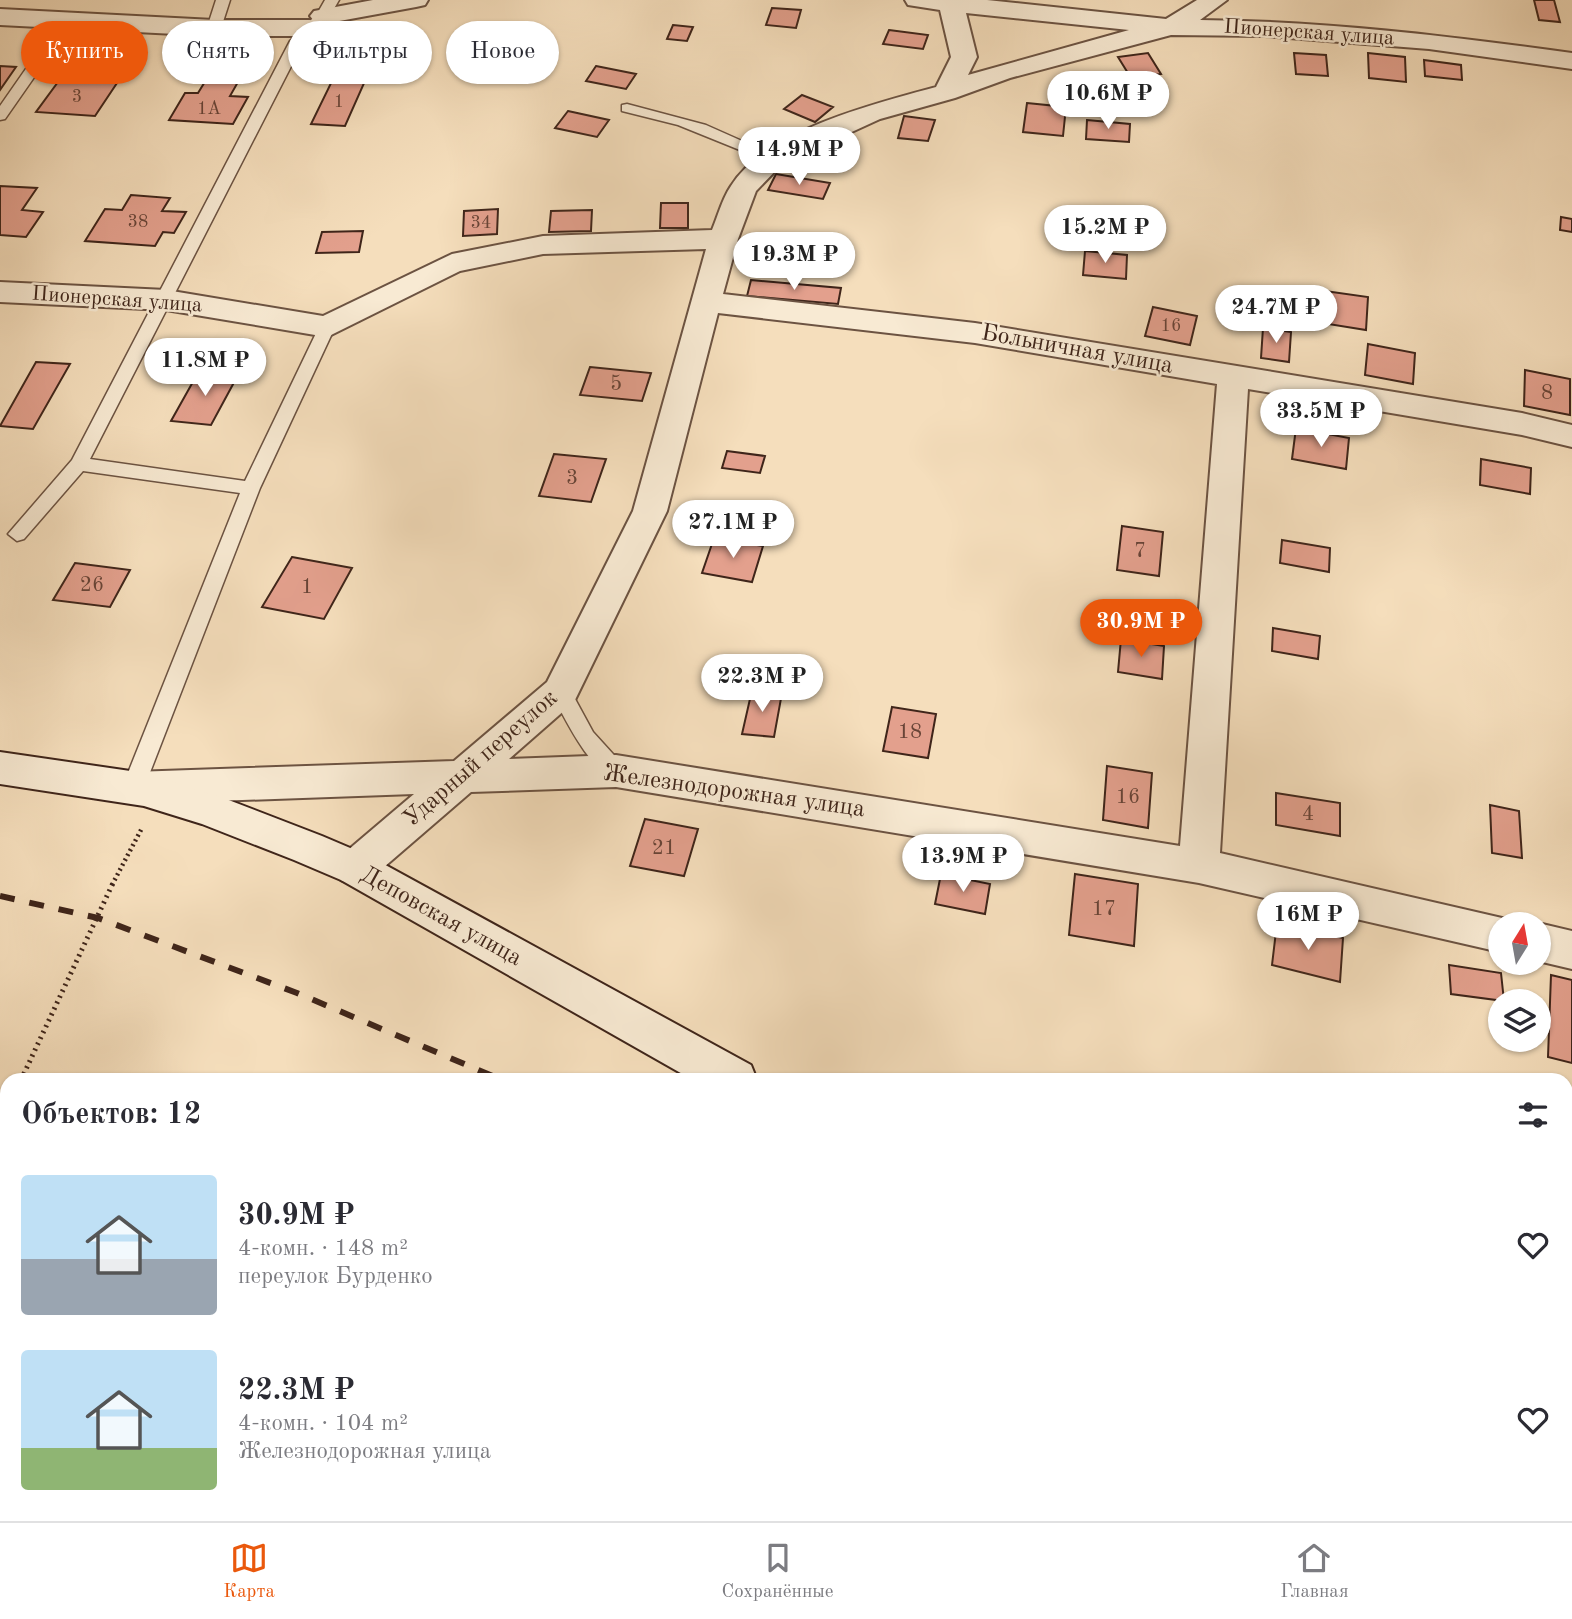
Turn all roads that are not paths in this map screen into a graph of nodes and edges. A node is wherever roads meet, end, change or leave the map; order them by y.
1 (223, 0) edge
2 (416, 0) edge
3 (917, 0) edge
4 (1215, 0) edge
5 (949, 1) edge
6 (322, 15) edge
7 (0, 17) edge
8 (67, 20) junction
9 (216, 21) edge
10 (272, 21) edge
11 (162, 25) edge
12 (1170, 27) junction
13 (1572, 61) edge
14 (946, 92) junction
15 (626, 108) dead end
16 (0, 116) edge
17 (772, 158) junction
18 (723, 239) junction
19 (0, 292) edge
20 (166, 300) junction
21 (704, 302) junction
22 (327, 327) junction
23 (1234, 376) junction
24 (1572, 436) edge
25 (79, 464) junction
26 (251, 488) junction
27 (17, 534) dead end
28 (561, 692) junction
29 (0, 768) edge
30 (616, 771) junction
31 (463, 776) junction
32 (148, 791) junction
33 (1199, 866) junction
34 (355, 868) junction
35 (1488, 931) edge
36 (1551, 945) edge
37 (1572, 950) edge
38 (722, 1073) edge

1 - 9 lane
2 - 6 street
3 - 5 street
4 - 12 street
5 - 12 street
5 - 14 street
6 - 10 street
6 - 20 lane
7 - 8 street
8 - 11 street
8 - 16 lane
12 - 13 street, Пионерская улица
12 - 14 street, Пионерская улица
14 - 17 street, Пионерская улица
15 - 17 lane
17 - 18 street, Пионерская улица
18 - 21 street, Ударный переулок
18 - 22 street
19 - 20 street, Пионерская улица
20 - 22 street, Пионерская улица
20 - 25 lane
21 - 23 street, Больничная улица
21 - 28 street, Ударный переулок
22 - 26 lane
23 - 24 street, Больничная улица
23 - 33 street
25 - 26 lane
25 - 27 lane
26 - 32 lane
28 - 30 lane
28 - 31 street, Ударный переулок
29 - 32 street, Железнодорожная улица
30 - 31 street, Железнодорожная улица
30 - 33 street, Железнодорожная улица
31 - 32 street, Железнодорожная улица
31 - 34 street, Ударный переулок
32 - 34 street, Деповская улица
33 - 35 street, Железнодорожная улица
34 - 38 street, Деповская улица
36 - 37 street

